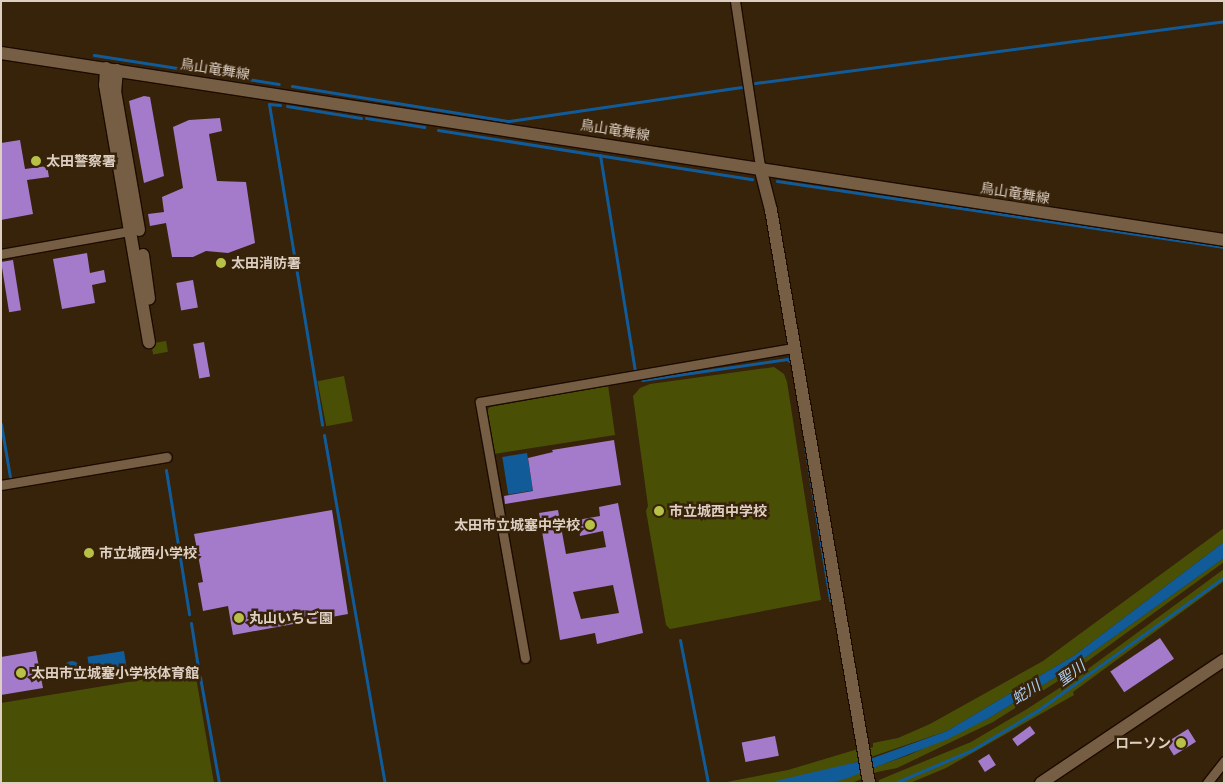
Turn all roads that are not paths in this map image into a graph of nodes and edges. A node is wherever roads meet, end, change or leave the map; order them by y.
1 (735, 1) edge
2 (1, 53) edge
3 (112, 69) junction
4 (760, 167) junction
5 (134, 231) junction
6 (1224, 240) edge
7 (1, 254) edge
8 (794, 348) junction
9 (167, 457) dead end
10 (1, 485) edge
11 (525, 658) dead end
12 (1224, 660) edge
13 (1224, 761) edge
14 (869, 780) edge
15 (1041, 783) edge
16 (1207, 783) edge

1 - 4 street
2 - 3 street, 鳥山竜舞線
3 - 4 street, 鳥山竜舞線
3 - 5 street
4 - 6 street, 鳥山竜舞線
4 - 8 street
5 - 5 street
5 - 7 street
8 - 11 street
8 - 14 street
9 - 10 street
12 - 15 street
13 - 16 street

